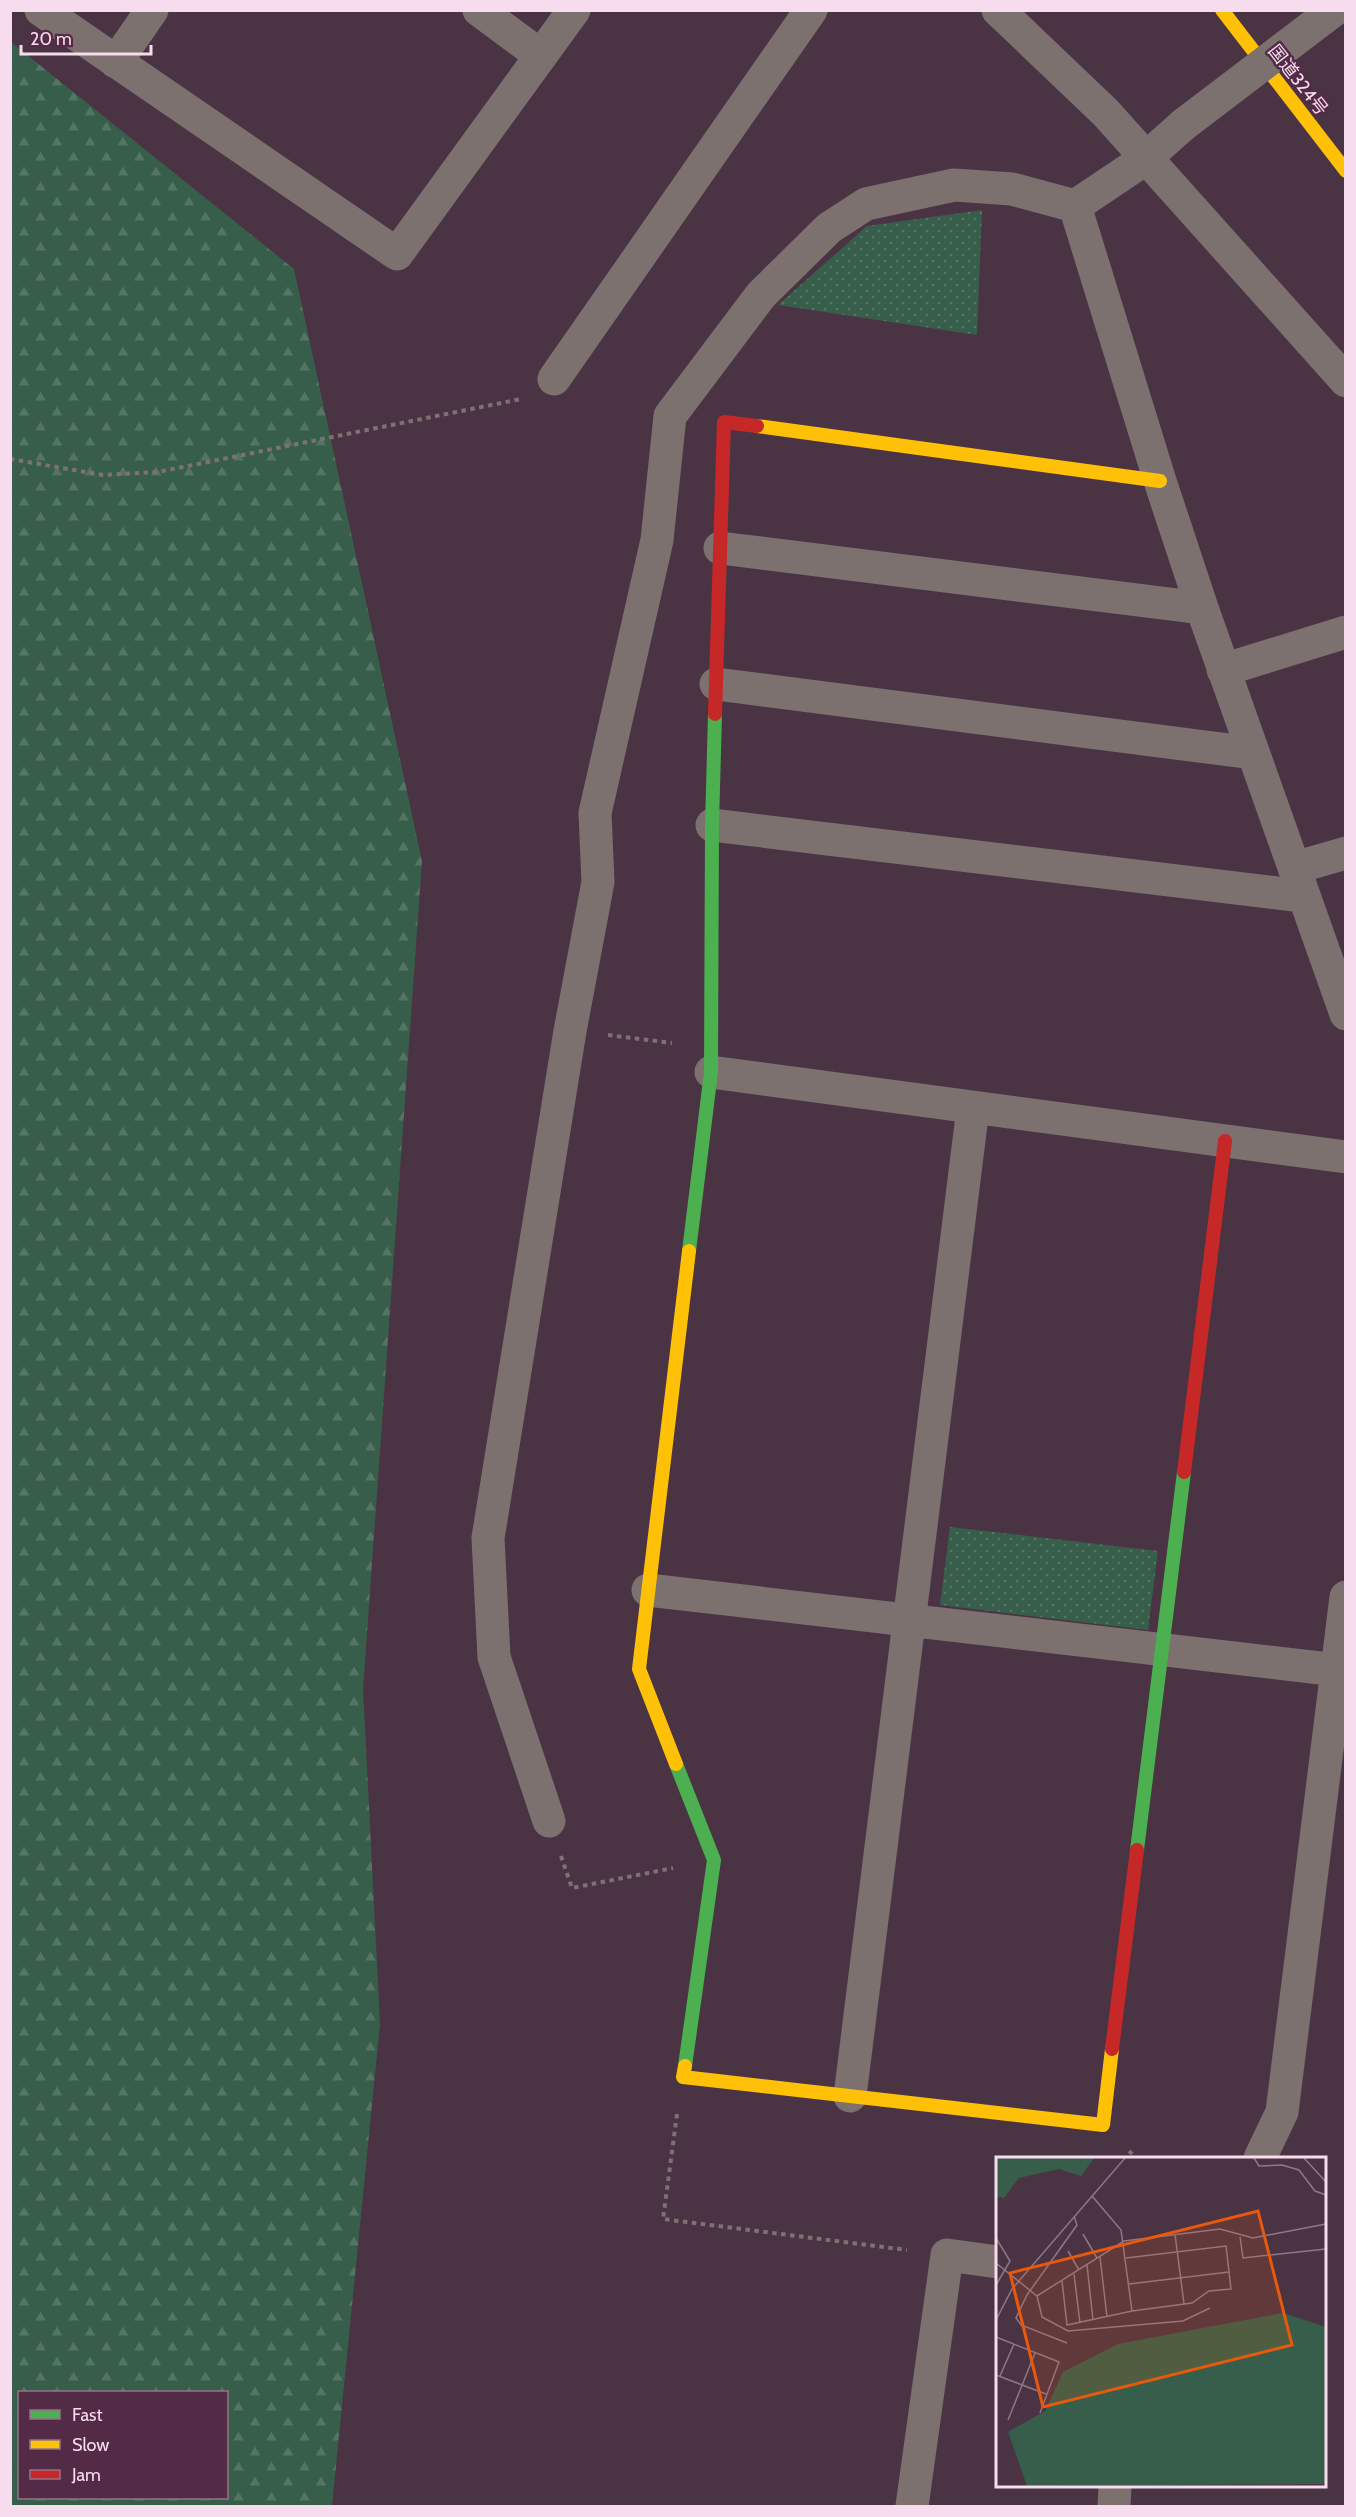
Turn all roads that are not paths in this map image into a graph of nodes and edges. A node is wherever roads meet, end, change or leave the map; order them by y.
1 (41, 10) edge
2 (152, 10) edge
3 (479, 10) edge
4 (574, 10) edge
5 (811, 10) edge
6 (998, 10) edge
7 (1222, 10) edge
8 (1334, 10) edge
9 (541, 56) junction
10 (116, 62) junction
11 (1144, 159) junction
12 (1346, 171) edge
13 (1075, 206) junction
14 (554, 379) road end
15 (1346, 381) edge
16 (1160, 481) junction
17 (720, 548) junction
18 (1202, 608) junction
19 (1346, 632) edge
20 (1223, 670) junction
21 (716, 684) junction
22 (1253, 753) junction
23 (712, 825) junction
24 (1346, 853) edge
25 (1299, 882) junction
26 (1346, 1014) edge
27 (712, 1060) junction
28 (973, 1108) junction
29 (1225, 1141) junction
30 (1346, 1157) edge
31 (648, 1590) junction
32 (1346, 1597) edge
33 (909, 1620) junction
34 (1162, 1650) junction
35 (1336, 1670) junction
36 (549, 1821) dead end
37 (850, 2096) junction
38 (1260, 2157) edge
39 (996, 2262) edge
40 (1115, 2487) edge
41 (912, 2506) edge
42 (1114, 2506) edge

1 - 10 street
2 - 10 street
3 - 9 street
4 - 9 street
5 - 14 street
6 - 11 street
7 - 12 main road, 国道324号
8 - 11 street, bridge
9 - 10 street
11 - 13 street
11 - 15 street
13 - 16 street
13 - 36 street
16 - 17 main road
16 - 18 street
17 - 18 street
17 - 21 main road
18 - 20 street
19 - 20 street
20 - 22 street
21 - 22 street
21 - 23 main road
22 - 25 street
23 - 25 street
23 - 27 main road
24 - 25 street
25 - 26 street
27 - 28 street
27 - 31 main road
28 - 29 street
28 - 33 street
29 - 30 street
29 - 34 main road
31 - 33 street
31 - 37 main road
32 - 35 street
33 - 34 street
33 - 37 street
34 - 35 street
34 - 37 main road
35 - 38 street
39 - 41 street
40 - 42 street

